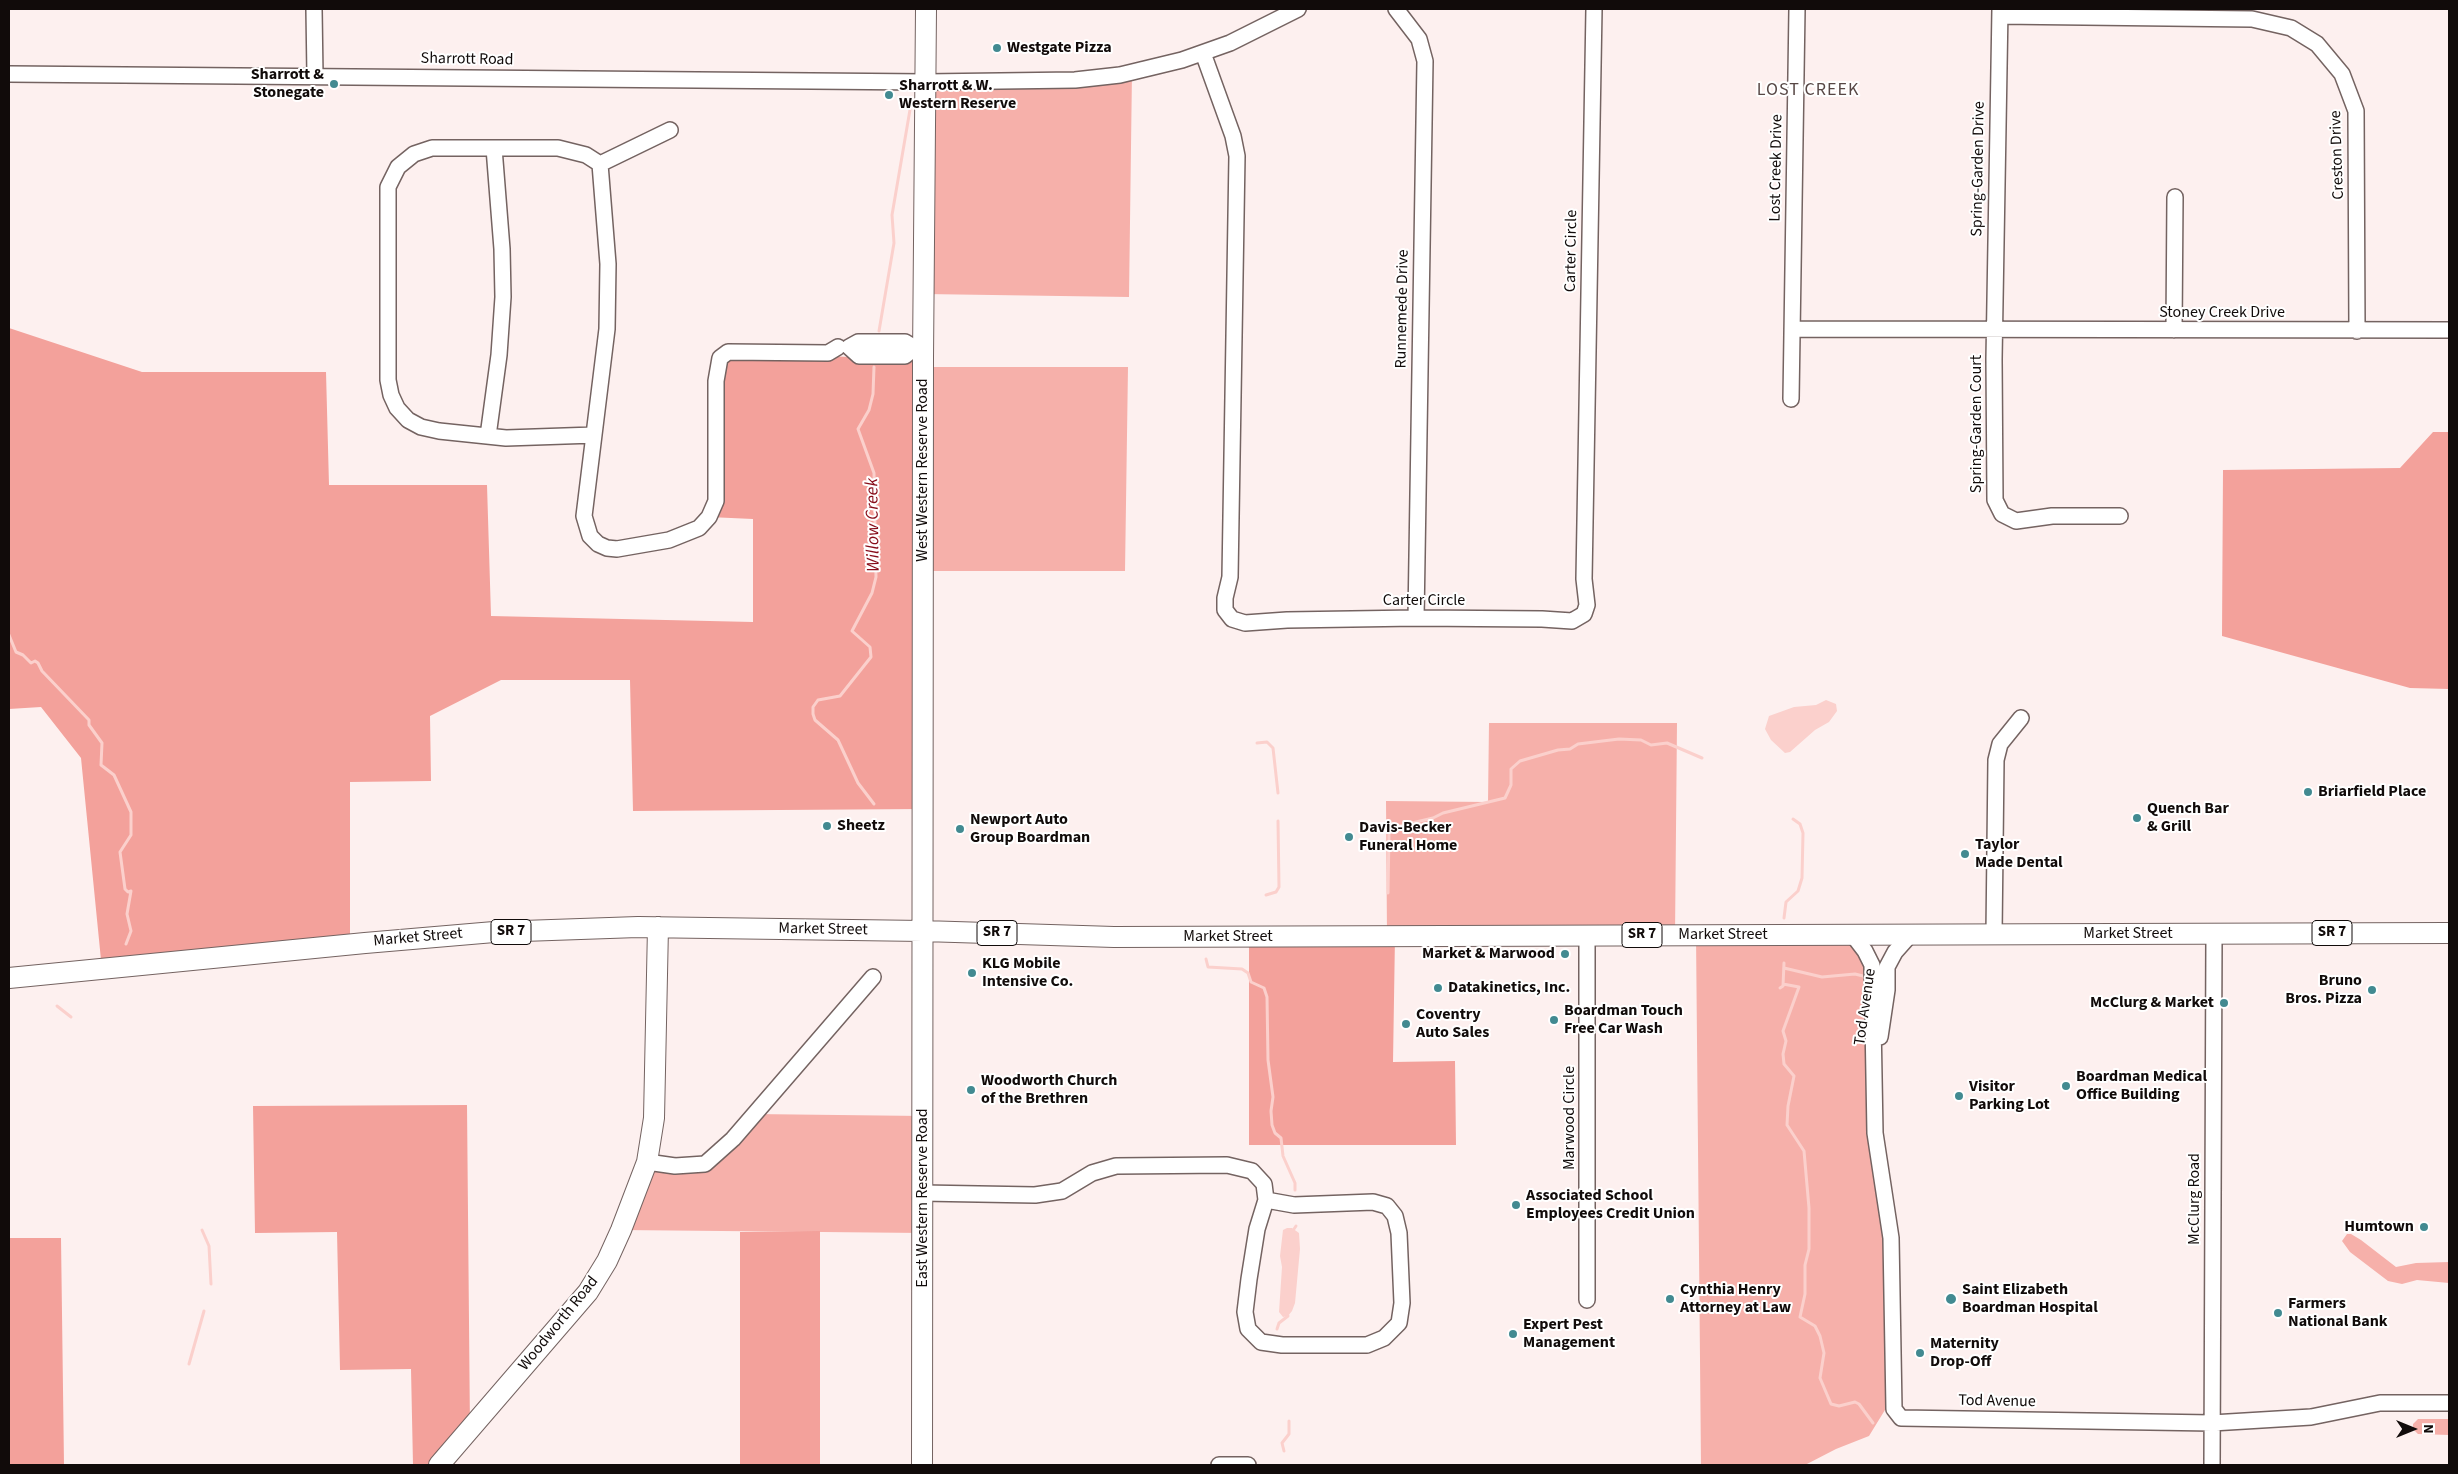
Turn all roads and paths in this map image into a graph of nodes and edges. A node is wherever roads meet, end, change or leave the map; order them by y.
1 (314, 9) edge
2 (926, 9) edge
3 (1298, 9) edge
4 (1396, 9) edge
5 (1594, 9) edge
6 (1797, 9) edge
7 (2000, 12) edge
8 (1203, 53) junction
9 (9, 74) edge
10 (315, 76) junction
11 (926, 82) junction
12 (670, 130) dead end
13 (494, 148) junction
14 (600, 164) junction
15 (2175, 197) dead end
16 (1792, 329) junction
17 (2174, 330) junction
18 (2357, 330) junction
19 (2449, 330) edge
20 (1994, 331) junction
21 (838, 347) dead end
22 (1791, 399) dead end
23 (594, 435) junction
24 (488, 436) junction
25 (2120, 516) dead end
26 (1416, 618) junction
27 (2021, 718) dead end
28 (658, 927) junction
29 (923, 931) junction
30 (2449, 933) edge
31 (1852, 934) junction
32 (1911, 934) junction
33 (1994, 934) junction
34 (2214, 934) junction
35 (1587, 936) junction
36 (873, 977) dead end
37 (9, 978) edge
38 (1875, 1062) junction
39 (647, 1162) junction
40 (922, 1193) junction
41 (1266, 1200) junction
42 (1587, 1300) dead end
43 (2449, 1403) edge
44 (2212, 1423) junction
45 (439, 1465) edge
46 (922, 1465) edge
47 (1218, 1465) edge
48 (1248, 1465) edge
49 (2212, 1465) edge

1 - 10 street
2 - 11 main road, West Western Reserve Road
3 - 8 street, Sharrott Road
4 - 26 street, Runnemede Drive
5 - 26 street, Carter Circle
6 - 16 street, Lost Creek Drive
7 - 18 street, Creston Drive
7 - 20 street, Spring-Garden Drive
8 - 11 street, Sharrott Road
8 - 26 street, Carter Circle
9 - 10 street, Sharrott Road
10 - 11 street, Sharrott Road
11 - 29 main road, West Western Reserve Road
12 - 14 street
13 - 14 street
13 - 24 street
13 - 24 street
14 - 23 street
15 - 17 street
16 - 20 street
16 - 22 street, Lost Creek Drive
17 - 18 street, Stoney Creek Drive
17 - 20 street, Stoney Creek Drive
18 - 19 street, Stoney Creek Drive
20 - 25 street, Spring-Garden Court
21 - 23 street
23 - 24 street
27 - 33 street
28 - 29 main road, Market Street / SR 7
28 - 37 main road, Market Street / SR 7
28 - 39 main road, Woodworth Road
29 - 35 main road, Market Street / SR 7
29 - 40 main road, East Western Reserve Road
30 - 34 main road, Market Street / SR 7
31 - 32 main road, Market Street / SR 7
31 - 35 main road, Market Street / SR 7
31 - 38 street, Tod Avenue
32 - 33 main road, Market Street / SR 7
32 - 38 street, Tod Avenue
33 - 34 main road, Market Street / SR 7
34 - 44 street, McClurg Road
35 - 42 street, Marwood Circle
36 - 39 street
38 - 44 street, Tod Avenue
39 - 45 main road, Woodworth Road
40 - 41 street
40 - 46 main road, East Western Reserve Road
41 - 41 street
43 - 44 street, Tod Avenue
44 - 49 street, McClurg Road
47 - 48 street

